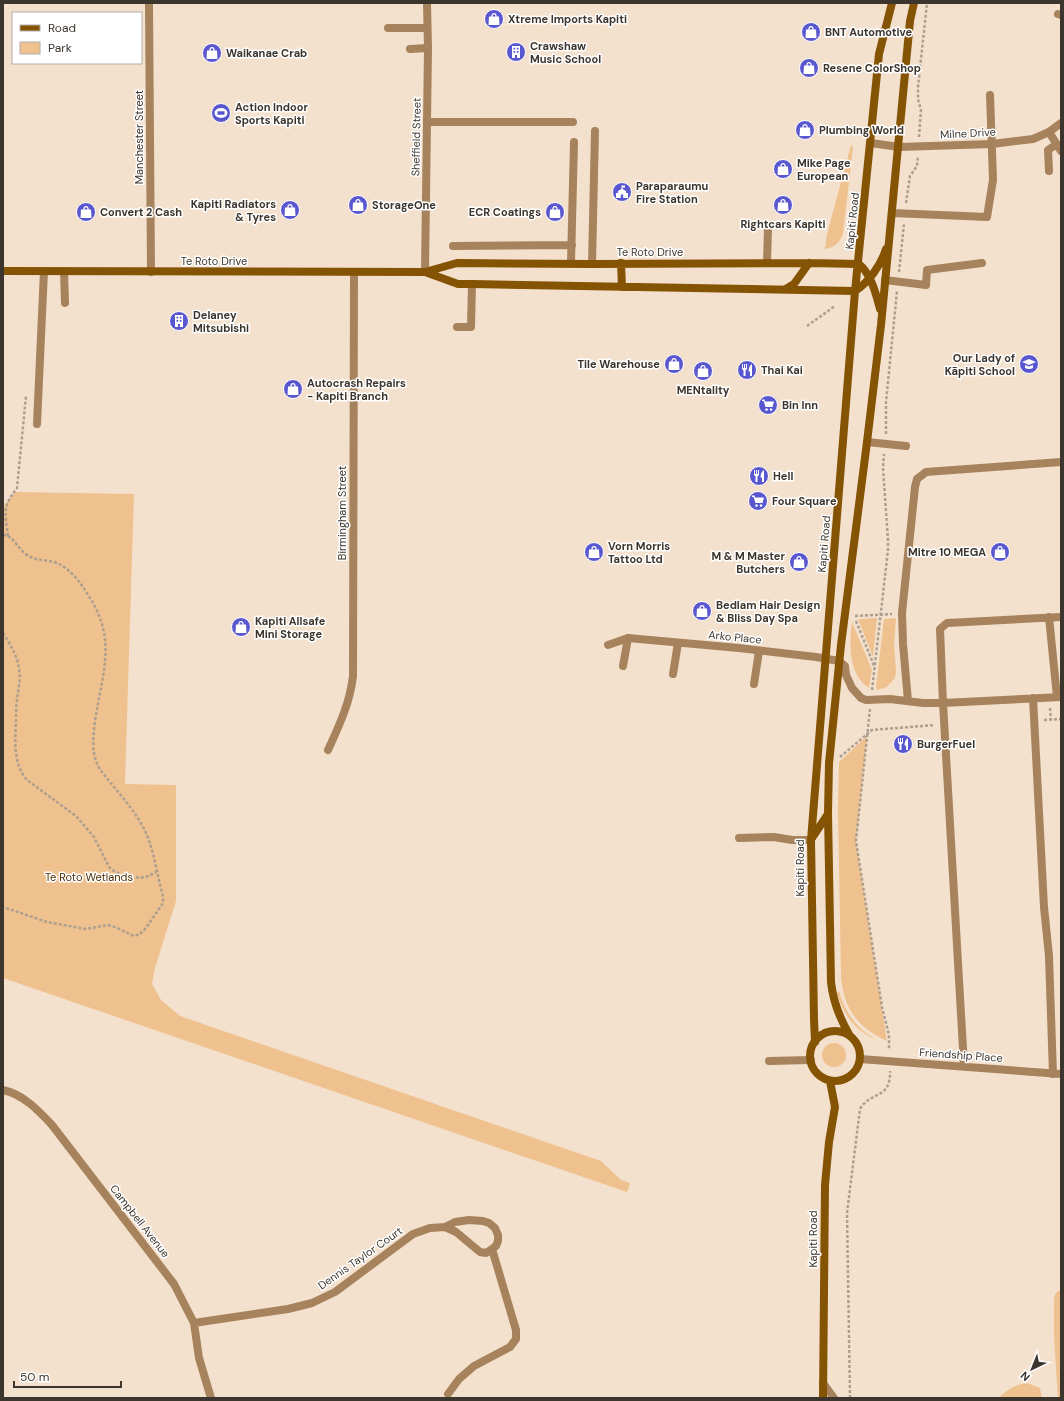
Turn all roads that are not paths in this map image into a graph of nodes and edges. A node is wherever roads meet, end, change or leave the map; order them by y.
1 (149, 3) edge
2 (427, 3) edge
3 (892, 3) edge
4 (914, 3) edge
5 (388, 28) dead end
6 (428, 28) junction
7 (410, 48) dead end
8 (428, 48) junction
9 (990, 95) dead end
10 (427, 122) junction
11 (573, 122) dead end
12 (1061, 123) edge
13 (595, 131) dead end
14 (1049, 132) junction
15 (574, 142) dead end
16 (871, 143) junction
17 (992, 144) junction
18 (899, 147) junction
19 (1059, 147) edge
20 (1049, 171) dead end
21 (892, 213) junction
22 (768, 227) dead end
23 (889, 239) junction
24 (572, 245) junction
25 (453, 246) dead end
26 (571, 263) junction
27 (621, 263) junction
28 (767, 263) junction
29 (809, 263) junction
30 (982, 263) dead end
31 (592, 264) junction
32 (859, 264) junction
33 (3, 271) edge
34 (44, 271) junction
35 (64, 271) junction
36 (151, 272) junction
37 (354, 272) junction
38 (424, 272) junction
39 (869, 278) junction
40 (885, 280) junction
41 (472, 284) junction
42 (622, 287) junction
43 (785, 290) junction
44 (855, 291) junction
45 (64, 303) dead end
46 (882, 317) junction
47 (457, 328) dead end
48 (37, 424) dead end
49 (867, 442) junction
50 (906, 446) dead end
51 (1061, 462) edge
52 (1061, 617) edge
53 (1049, 618) junction
54 (628, 638) junction
55 (678, 643) junction
56 (608, 645) dead end
57 (758, 651) junction
58 (826, 658) junction
59 (839, 661) junction
60 (623, 666) dead end
61 (673, 674) dead end
62 (754, 684) dead end
63 (1059, 697) edge
64 (1033, 698) junction
65 (908, 701) junction
66 (942, 703) junction
67 (328, 750) dead end
68 (828, 813) junction
69 (739, 838) dead end
70 (811, 840) junction
71 (850, 1036) junction
72 (815, 1042) junction
73 (860, 1059) junction
74 (811, 1060) junction
75 (769, 1061) dead end
76 (964, 1066) junction
77 (1057, 1074) edge
78 (830, 1081) junction
79 (3, 1090) edge
80 (445, 1227) junction
81 (492, 1249) junction
82 (194, 1323) junction
83 (823, 1383) junction
84 (448, 1394) dead end
85 (211, 1398) edge
86 (823, 1398) edge
87 (834, 1398) edge

1 - 36 street, Manchester Street
2 - 6 street, Sheffield Street
3 - 16 main road, Kapiti Road
4 - 18 main road
5 - 6 street
6 - 8 street, Sheffield Street
7 - 8 street
8 - 10 street, Sheffield Street
9 - 17 street
10 - 11 street
10 - 38 street, Sheffield Street
12 - 14 street, Milne Drive
13 - 31 street
14 - 17 street, Milne Drive
14 - 19 street
15 - 24 street
16 - 18 street, Milne Drive
16 - 32 main road, Kapiti Road
17 - 18 street, Milne Drive
17 - 21 street
18 - 21 main road
19 - 20 street
21 - 23 main road
22 - 28 street
23 - 39 main road
23 - 40 main road
24 - 25 street
24 - 26 street
26 - 31 main road, Te Roto Drive
26 - 38 main road, Te Roto Drive
27 - 28 main road, Te Roto Drive
27 - 31 main road, Te Roto Drive
27 - 42 main road
28 - 29 main road, Te Roto Drive
29 - 32 main road, Te Roto Drive
29 - 43 main road
30 - 40 street
32 - 39 main road
32 - 44 main road, Kapiti Road
33 - 34 main road, Te Roto Drive
34 - 35 main road, Te Roto Drive
34 - 48 street
35 - 36 main road, Te Roto Drive
35 - 45 street
36 - 37 main road, Te Roto Drive
37 - 38 main road, Te Roto Drive
37 - 67 street, Birmingham Street
38 - 41 main road, Te Roto Drive
39 - 44 main road
39 - 46 main road
40 - 46 main road
41 - 42 main road, Te Roto Drive
41 - 47 street
42 - 43 main road, Te Roto Drive
43 - 44 main road, Te Roto Drive
44 - 58 main road, Kapiti Road
46 - 49 main road
49 - 50 street
49 - 59 main road
51 - 65 street
52 - 53 street
53 - 63 street
53 - 66 street
54 - 55 street, Arko Place
54 - 56 street
54 - 60 street
55 - 57 street, Arko Place
55 - 61 street
57 - 58 street, Arko Place
57 - 62 street
58 - 59 street, Arko Place
58 - 70 main road, Kapiti Road
59 - 65 street
59 - 68 main road
63 - 64 street
64 - 66 street
64 - 77 street
65 - 66 street
66 - 76 street
68 - 70 main road
68 - 71 main road
69 - 70 street
70 - 72 main road, Kapiti Road
71 - 72 main road
71 - 73 main road
72 - 74 main road
73 - 76 street, Friendship Place
73 - 78 main road
74 - 75 street
74 - 78 main road
76 - 77 street, Friendship Place
78 - 83 main road, Kapiti Road
79 - 82 street, Campbell Avenue
80 - 81 street
80 - 81 street, Dennis Taylor Court
80 - 82 street, Dennis Taylor Court
81 - 84 street
82 - 85 street, Campbell Avenue
83 - 86 main road, Kapiti Road
83 - 87 street

